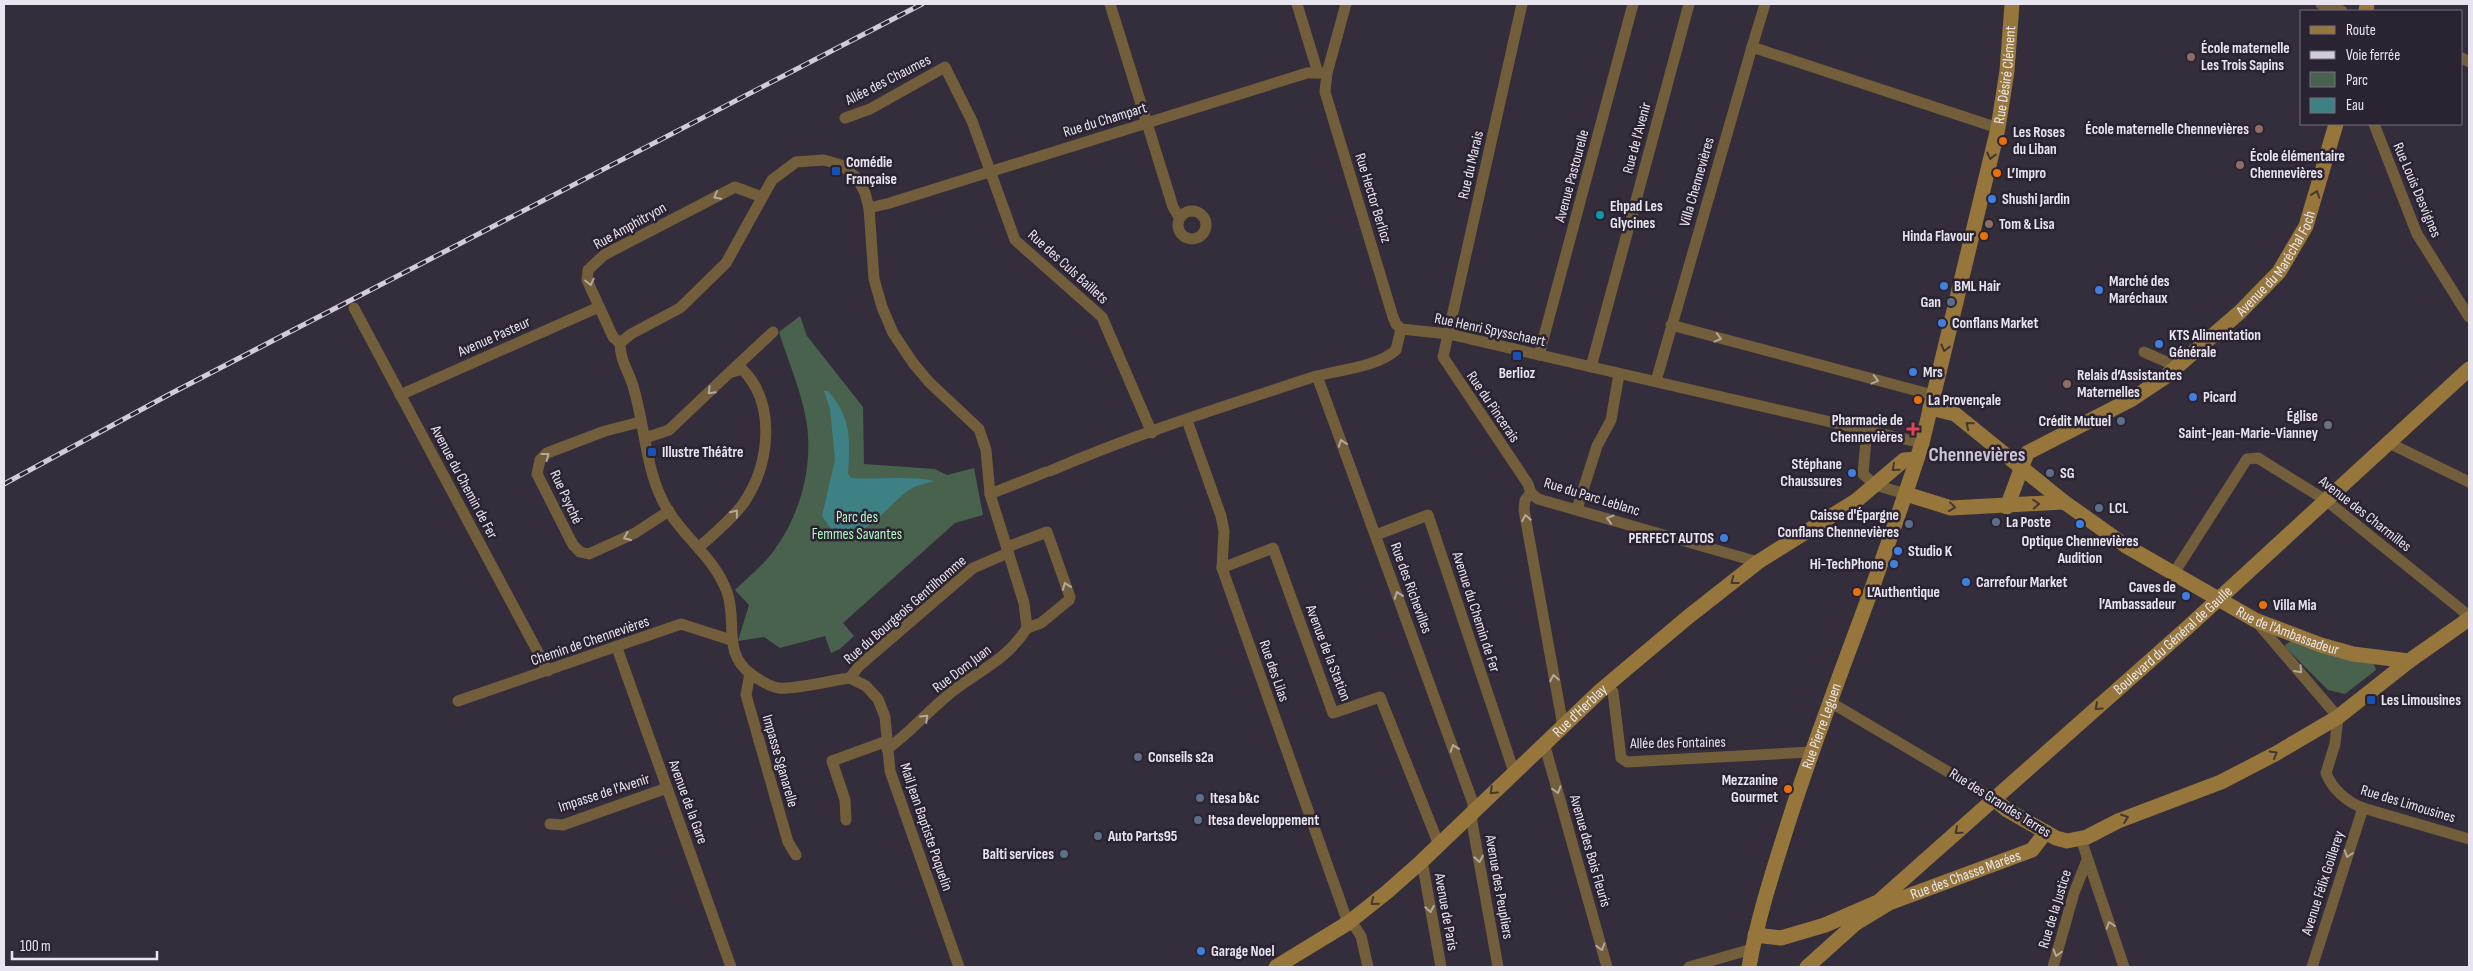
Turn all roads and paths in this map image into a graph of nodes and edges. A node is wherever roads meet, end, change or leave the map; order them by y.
1 (1110, 4) edge
2 (1297, 4) edge
3 (1346, 4) edge
4 (1522, 4) edge
5 (1633, 4) edge
6 (1689, 4) edge
7 (1765, 4) edge
8 (2012, 4) edge
9 (2321, 4) edge
10 (2339, 10) edge
11 (1752, 47) junction
12 (945, 67) joint
13 (1322, 73) junction
14 (846, 118) dead end
15 (1148, 122) junction
16 (2336, 125) edge
17 (2374, 125) edge
18 (1998, 128) junction
19 (989, 172) junction
20 (762, 197) junction
21 (869, 208) junction
22 (1179, 217) dead end
23 (599, 307) junction
24 (354, 308) dead end
25 (2469, 317) edge
26 (1671, 325) junction
27 (1401, 329) junction
28 (773, 332) dead end
29 (1448, 334) junction
30 (620, 343) junction
31 (2144, 352) dead end
32 (1539, 355) junction
33 (1590, 367) junction
34 (2178, 367) junction
35 (2469, 369) edge
36 (729, 373) junction
37 (1619, 374) junction
38 (1317, 376) junction
39 (1656, 381) junction
40 (400, 395) junction
41 (1932, 402) junction
42 (640, 422) junction
43 (1189, 426) dead end
44 (1867, 430) junction
45 (1152, 432) junction
46 (645, 438) junction
47 (1922, 443) junction
48 (2389, 443) junction
49 (1917, 459) junction
50 (2020, 467) junction
51 (2469, 482) edge
52 (1875, 485) junction
53 (1531, 493) junction
54 (990, 494) junction
55 (1906, 494) junction
56 (2327, 500) junction
57 (2064, 502) junction
58 (2008, 507) junction
59 (1577, 510) junction
60 (669, 511) junction
61 (1376, 535) junction
62 (699, 547) junction
63 (1007, 550) junction
64 (1758, 562) junction
65 (1222, 568) junction
66 (2174, 573) junction
67 (2218, 599) junction
68 (2469, 619) edge
69 (2255, 620) junction
70 (1027, 628) junction
71 (2287, 633) junction
72 (731, 640) junction
73 (2278, 647) junction
74 (617, 648) junction
75 (2379, 658) junction
76 (2409, 661) junction
77 (548, 671) junction
78 (750, 674) junction
79 (850, 678) junction
80 (1606, 685) junction
81 (2381, 685) junction
82 (458, 701) dead end
83 (1830, 702) junction
84 (2338, 717) junction
85 (1563, 726) junction
86 (1544, 743) junction
87 (887, 745) junction
88 (1811, 752) junction
89 (1514, 772) junction
90 (667, 788) junction
91 (1994, 799) junction
92 (2363, 808) junction
93 (1472, 811) junction
94 (846, 820) dead end
95 (550, 824) dead end
96 (2046, 832) junction
97 (2081, 839) junction
98 (2469, 839) edge
99 (1439, 844) junction
100 (796, 855) dead end
101 (2086, 860) junction
102 (1422, 861) junction
103 (2077, 883) junction
104 (2096, 883) junction
105 (1897, 893) junction
106 (1874, 907) junction
107 (1349, 922) junction
108 (1825, 925) junction
109 (1845, 933) junction
110 (1751, 953) edge
111 (731, 967) edge
112 (959, 967) edge
113 (1276, 967) edge
114 (1368, 967) edge
115 (1440, 967) edge
116 (1498, 967) edge
117 (1607, 967) edge
118 (1689, 967) edge
119 (1807, 967) edge
120 (2053, 967) edge
121 (2124, 967) edge
122 (2312, 967) edge

1 - 15 street
2 - 13 street, Rue Hector Berlioz
3 - 13 street
4 - 29 street, Rue du Marais
5 - 32 street, Avenue Pastourelle
6 - 33 street, Rue de l'Avenir
7 - 11 street, Villa Chennevières
8 - 18 main road, Rue Désiré Clément
9 - 10 street
11 - 18 street
11 - 26 street, Villa Chennevières
12 - 14 street, Allée des Chaumes
12 - 19 street, Rue des Culs Baillets
13 - 15 street, Rue du Champart
13 - 27 street, Rue Hector Berlioz
15 - 19 street, Rue du Champart
15 - 22 street
34 -> 16 main road, Avenue du Maréchal Foch
17 - 25 street, Rue Louis Desvignes
18 -> 41 main road, Rue Désiré Clément
19 - 21 street, Rue du Champart
19 - 45 street, Rue des Culs Baillets
20 - 21 street
20 -> 23 street, Rue Amphitryon
20 - 30 street
21 - 54 street
23 - 30 street, Rue Amphitryon
23 - 40 street, Avenue Pasteur
24 - 40 street, Avenue du Chemin de Fer
26 - 39 street, Villa Chennevières
26 -> 41 street
27 - 29 street, Rue Henri Spysschaert
27 - 38 street
28 - 36 street
29 - 32 street, Rue Henri Spysschaert
29 - 53 street, Rue du Pincerais
30 - 42 street
31 - 34 street
32 - 33 street, Rue Henri Spysschaert
33 - 37 street, Rue Henri Spysschaert
34 - 50 main road, Avenue du Maréchal Foch
35 - 48 main road, Boulevard du Général de Gaulle
36 -> 46 street
62 -> 36 street
37 - 39 street, Rue Henri Spysschaert
37 - 59 street
38 - 45 street
61 -> 38 street, Rue des Richevilles
39 - 44 street, Rue Henri Spysschaert
40 - 77 street, Avenue du Chemin de Fer
41 - 47 main road, Rue Désiré Clément
50 -> 41 main road, Rue de l'Ambassadeur
42 - 46 street
60 -> 42 street, Rue Psyché
43 - 65 street, Rue des Lilas
44 - 47 street, Rue Henri Spysschaert
44 - 52 street
45 - 54 street
46 - 60 street
47 - 49 main road, Rue Pierre Leguen
48 - 51 street
48 - 56 main road, Boulevard du Général de Gaulle
49 -> 52 main road, Rue d'Herblay
49 - 55 main road, Rue Pierre Leguen
50 - 57 main road, Rue de l'Ambassadeur
50 - 58 main road
52 - 55 street
52 - 64 main road, Rue d'Herblay
53 - 59 street, Rue du Parc Leblanc
85 -> 53 street, Rue du Parc Leblanc
54 - 63 street
55 -> 58 main road
55 - 83 main road, Rue Pierre Leguen
56 - 66 street, Avenue des Charmilles
56 - 67 main road, Boulevard du Général de Gaulle
56 - 68 street, Avenue des Charmilles
58 -> 57 main road
57 - 66 main road, Rue de l'Ambassadeur
64 -> 59 street, Rue du Parc Leblanc
60 - 62 street
61 - 89 street, Avenue du Chemin de Fer
93 -> 61 street, Rue des Richevilles
62 - 72 street
63 - 70 street
70 -> 63 street, Rue du Bourgeois Gentilhomme
63 - 79 street, Rue du Bourgeois Gentilhomme
64 -> 80 main road, Rue d'Herblay
65 - 99 street, Avenue de la Station
65 - 107 street, Rue des Lilas
66 - 67 main road, Rue de l'Ambassadeur
67 - 69 main road, Rue de l'Ambassadeur
67 -> 91 main road, Boulevard du Général de Gaulle
68 - 76 main road
69 - 71 main road, Rue de l'Ambassadeur
69 - 73 street
87 -> 70 street, Rue Dom Juan
71 - 73 street
71 - 75 main road, Rue de l'Ambassadeur
72 - 74 street, Chemin de Chennevières
72 - 78 street
73 -> 84 street
74 - 77 street, Chemin de Chennevières
74 - 90 street, Avenue de la Gare
75 - 76 main road, Rue de l'Ambassadeur
75 - 81 main road
76 - 81 main road
77 - 82 street, Chemin de Chennevières
78 - 79 street
78 - 100 street, Impasse Sganarelle
79 - 87 street, Mail Jean Baptiste Poquelin
80 - 85 main road, Rue d'Herblay
80 - 88 street, Allée des Fontaines
81 - 84 main road
83 - 88 main road, Rue Pierre Leguen
83 - 91 street, Rue des Grandes Terres
84 - 92 street, Rue des Limousines
97 -> 84 main road
85 - 86 main road, Rue d'Herblay
86 - 89 main road, Rue d'Herblay
86 -> 117 street, Avenue des Bois Fleuris
87 - 94 street, Rue Dom Juan
87 - 112 street, Mail Jean Baptiste Poquelin
88 - 110 main road, Rue Pierre Leguen
89 -> 93 main road, Rue d'Herblay
90 - 95 street, Impasse de l'Avenir
90 - 111 street, Avenue de la Gare
91 - 96 main road, Rue des Grandes Terres
91 -> 105 main road, Boulevard du Général de Gaulle
92 - 98 street, Rue des Limousines
92 -> 122 street, Avenue Félix Goillerey
93 - 99 main road, Rue d'Herblay
93 -> 116 street, Avenue des Peupliers
96 - 97 main road, Rue des Grandes Terres
96 - 105 main road, Rue des Chasse Marées
97 - 101 street
99 - 102 main road, Rue d'Herblay
101 - 103 street, Rue de la Justice
101 - 104 street
102 -> 107 main road, Rue d'Herblay
102 -> 115 street, Avenue de Paris
103 - 104 street
103 -> 120 street, Rue de la Justice
121 -> 104 street
105 - 106 main road, Boulevard du Général de Gaulle
106 - 108 main road
106 - 109 main road, Boulevard du Général de Gaulle
107 - 113 main road, Rue d'Herblay
107 - 114 street, Rue des Lilas
108 - 109 main road
108 - 110 main road
109 - 119 main road, Boulevard du Général de Gaulle
110 - 118 street

